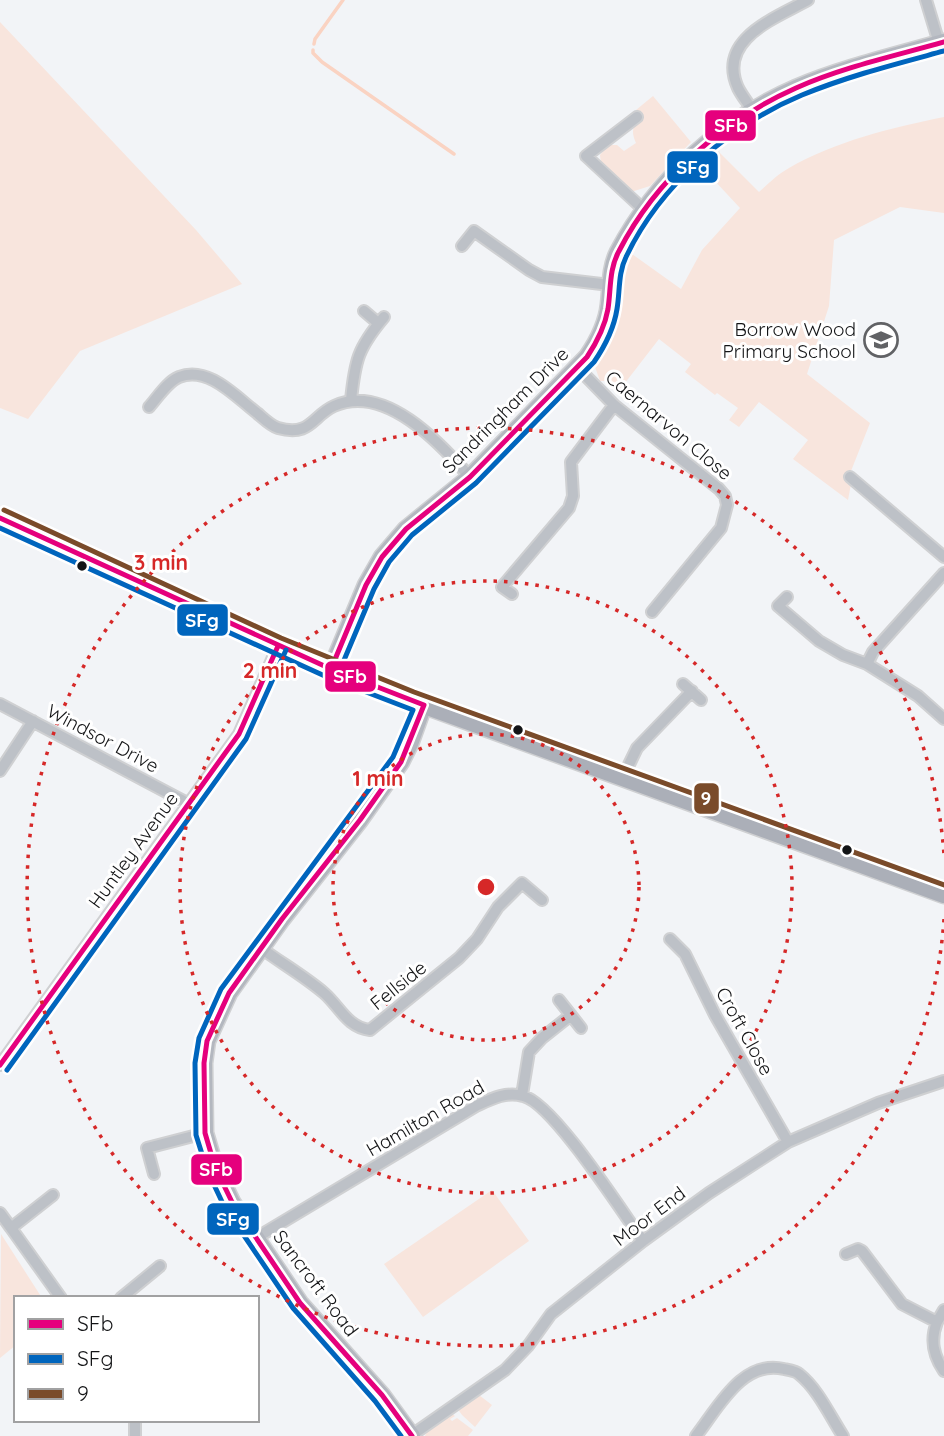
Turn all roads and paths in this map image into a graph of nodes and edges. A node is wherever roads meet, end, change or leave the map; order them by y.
1 (808, 0) edge
2 (926, 0) edge
3 (942, 43) edge
4 (753, 111) junction
5 (637, 117) dead end
6 (645, 210) junction
7 (462, 246) dead end
8 (610, 285) junction
9 (364, 311) dead end
10 (578, 368) junction
11 (351, 400) junction
12 (614, 405) junction
13 (149, 407) dead end
14 (470, 477) junction
15 (850, 477) dead end
16 (0, 519) edge
17 (944, 557) edge
18 (944, 573) edge
19 (512, 594) dead end
20 (787, 597) dead end
21 (652, 612) dead end
22 (278, 646) junction
23 (867, 664) junction
24 (331, 669) junction
25 (701, 699) dead end
26 (0, 704) edge
27 (424, 705) junction
28 (943, 715) edge
29 (33, 721) junction
30 (0, 771) edge
31 (623, 777) junction
32 (189, 804) junction
33 (944, 894) edge
34 (542, 900) dead end
35 (670, 939) dead end
36 (261, 948) junction
37 (559, 1000) dead end
38 (571, 1015) junction
39 (581, 1028) dead end
40 (0, 1065) edge
41 (944, 1081) edge
42 (522, 1095) junction
43 (205, 1133) junction
44 (788, 1142) junction
45 (154, 1174) dead end
46 (53, 1195) dead end
47 (0, 1213) edge
48 (12, 1228) junction
49 (256, 1238) junction
50 (643, 1241) junction
51 (846, 1254) dead end
52 (160, 1266) dead end
53 (60, 1296) edge
54 (123, 1296) edge
55 (944, 1310) edge
56 (937, 1322) junction
57 (944, 1371) edge
58 (412, 1436) edge
59 (696, 1436) edge
60 (843, 1436) edge

1 - 4 street
2 - 3 street
3 - 4 street, Sandringham Drive
4 - 6 street, Sandringham Drive
5 - 6 street
6 - 8 street, Sandringham Drive
7 - 8 street
8 - 10 street, Sandringham Drive
9 - 11 street
10 - 12 street, Caernarvon Close
10 - 14 street, Sandringham Drive
11 - 13 street
11 - 14 street
12 - 19 street
12 - 21 street, Caernarvon Close
14 - 24 street, Sandringham Drive
15 - 17 street
16 - 22 main road
18 - 23 street
20 - 23 street
22 - 24 main road
22 - 32 street, Huntley Avenue
23 - 28 street
24 - 27 main road
25 - 31 street
26 - 29 street, Windsor Drive
27 - 31 main road
27 - 36 street, Sancroft Road
29 - 30 street
29 - 32 street, Windsor Drive
31 - 33 main road
32 - 40 street, Huntley Avenue
34 - 36 street, Fellside
35 - 44 street, Croft Close
36 - 43 street, Sancroft Road
37 - 38 street
38 - 39 street
38 - 42 street
41 - 44 street, Moor End
42 - 49 street, Hamilton Road
42 - 50 street
43 - 45 street
43 - 49 street, Sancroft Road
44 - 50 street, Moor End
46 - 48 street
47 - 48 street
48 - 53 street
49 - 58 street, Sancroft Road
50 - 58 street, Moor End
51 - 56 street
52 - 54 street
55 - 56 street
56 - 57 street
59 - 60 street

